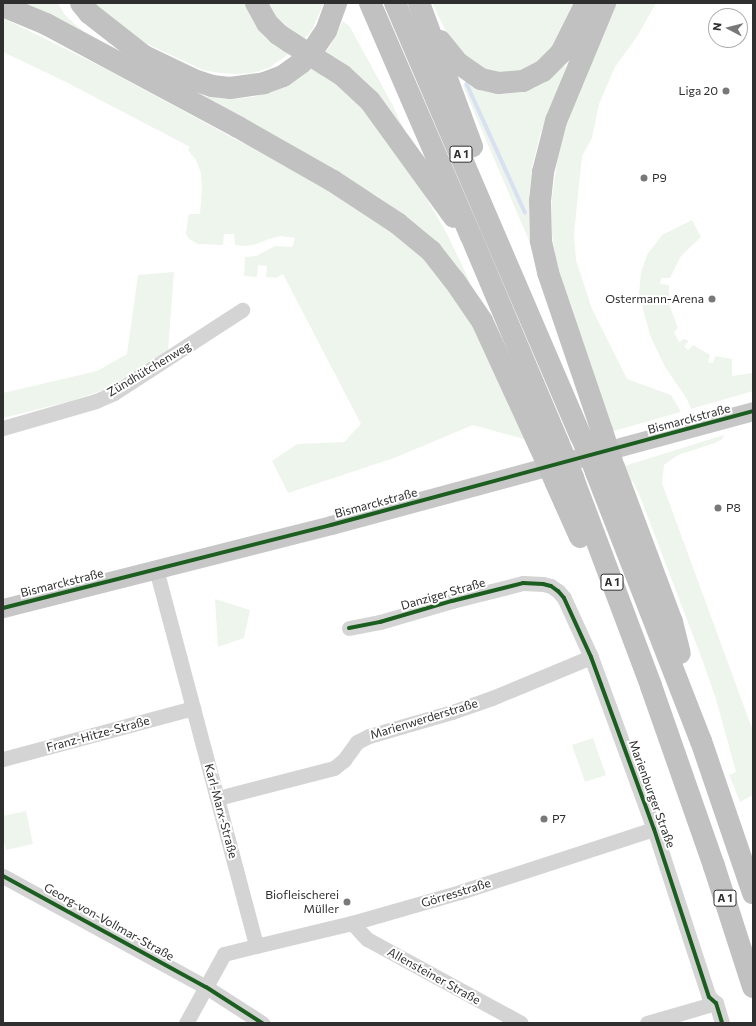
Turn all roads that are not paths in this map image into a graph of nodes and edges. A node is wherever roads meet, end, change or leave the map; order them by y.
1 (81, 3) edge
2 (256, 3) edge
3 (336, 3) edge
4 (370, 3) edge
5 (396, 3) edge
6 (586, 3) edge
7 (605, 3) edge
8 (3, 6) edge
9 (423, 12) edge
10 (471, 236) junction
11 (527, 306) junction
12 (242, 310) dead end
13 (753, 411) edge
14 (3, 428) edge
15 (549, 445) junction
16 (605, 470) junction
17 (156, 569) junction
18 (543, 584) joint
19 (3, 608) edge
20 (349, 628) dead end
21 (591, 657) junction
22 (193, 708) junction
23 (3, 759) edge
24 (218, 798) junction
25 (654, 829) junction
26 (3, 876) edge
27 (753, 893) edge
28 (352, 923) junction
29 (256, 946) junction
30 (753, 986) edge
31 (206, 987) junction
32 (716, 1003) junction
33 (186, 1023) edge
34 (262, 1023) edge
35 (521, 1023) edge
36 (647, 1023) edge
37 (722, 1023) edge

1 - 3 highway
2 - 10 highway, bridge
4 - 10 highway, A 1
5 - 11 highway, A 1
6 - 9 highway
7 - 16 highway, bridge
8 - 15 highway
9 - 11 highway
10 - 15 highway, A 1
11 - 16 highway, A 1, bridge
12 - 14 street, Zündhütchenweg
13 - 17 main road, Bismarckstraße
15 - 30 highway, A 1, bridge
16 - 27 highway, A 1
17 - 19 main road, Bismarckstraße
17 - 22 street, Karl-Marx-Straße
18 - 20 street, Danziger Straße
18 - 21 street, Marienburger Straße
21 - 24 street, Marienwerderstraße
21 - 25 street, Marienburger Straße
22 - 23 street, Franz-Hitze-Straße
22 - 24 street, Karl-Marx-Straße
24 - 29 street, Karl-Marx-Straße
25 - 28 street, Görresstraße
25 - 32 street, Marienburger Straße
26 - 31 street, Georg-von-Vollmar-Straße
28 - 29 street, Görresstraße
28 - 35 street, Allensteiner Straße
29 - 31 street
31 - 33 street
31 - 34 street, Georg-von-Vollmar-Straße
32 - 36 street
32 - 37 street, Marienburger Straße

